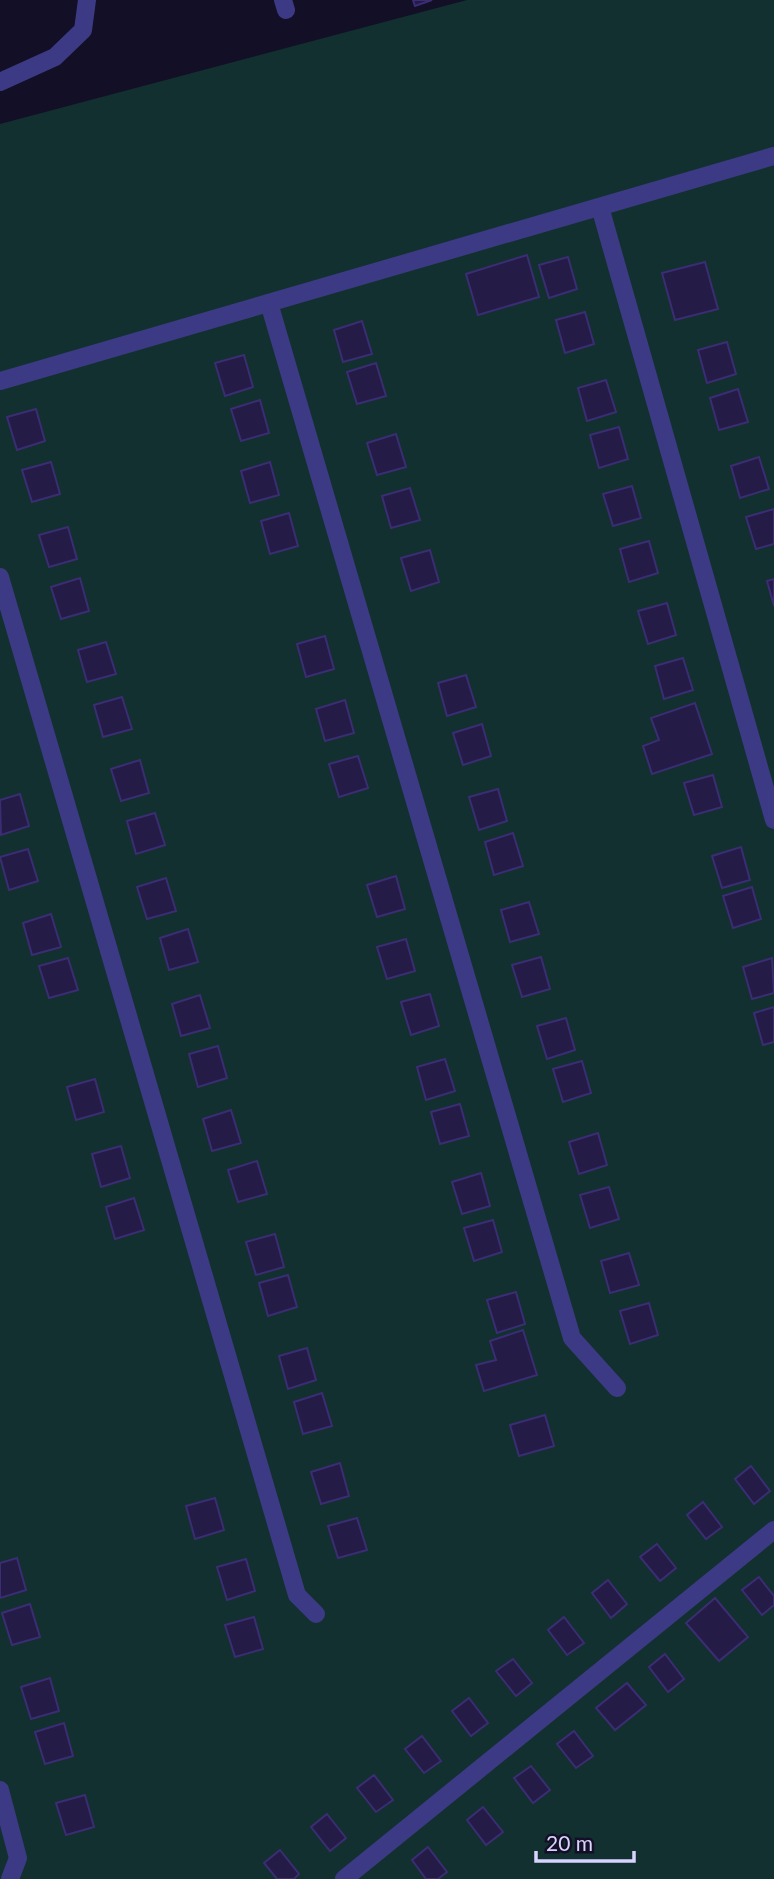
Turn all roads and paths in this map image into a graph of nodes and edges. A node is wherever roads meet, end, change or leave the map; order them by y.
1 (87, 0) edge
2 (0, 82) edge
3 (774, 156) edge
4 (600, 206) junction
5 (269, 303) junction
6 (0, 381) edge
7 (0, 577) edge
8 (774, 820) edge
9 (617, 1388) dead end
10 (774, 1530) edge
11 (316, 1615) dead end
12 (0, 1790) edge
13 (10, 1879) edge
14 (344, 1879) edge

1 - 2 lane
3 - 4 lane
4 - 5 lane
4 - 8 lane
5 - 6 lane
5 - 9 lane
7 - 11 lane
10 - 14 lane
12 - 13 lane

